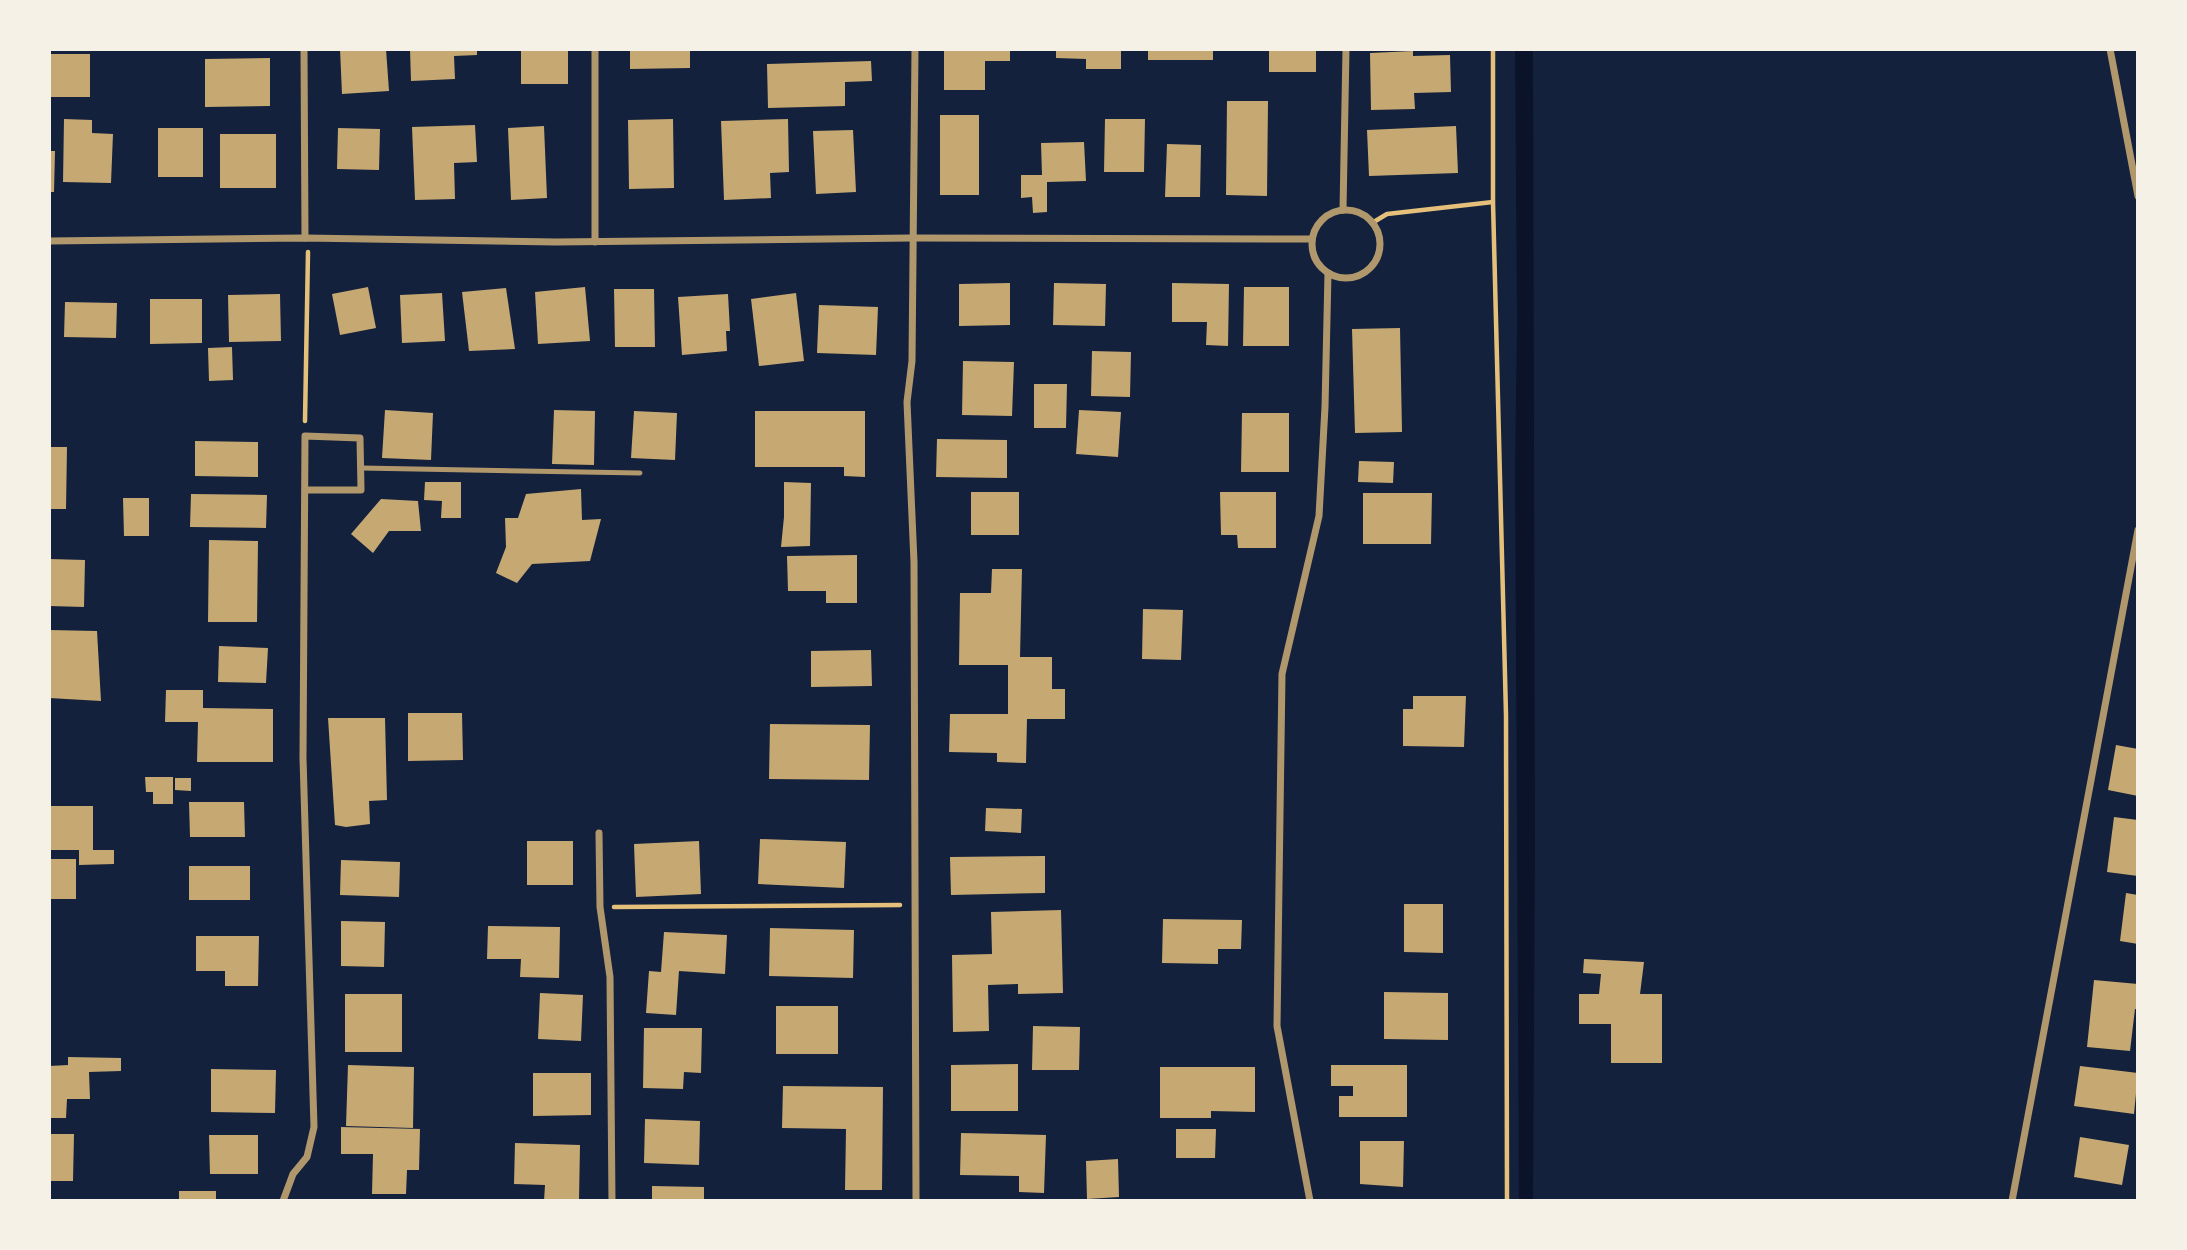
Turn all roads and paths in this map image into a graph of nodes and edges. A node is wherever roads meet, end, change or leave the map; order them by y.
1 (304, 49) edge
2 (595, 49) edge
3 (915, 49) edge
4 (1346, 49) edge
5 (1493, 49) edge
6 (2110, 49) edge
7 (2138, 196) edge
8 (1493, 202) junction
9 (1343, 210) junction
10 (1372, 223) junction
11 (911, 238) junction
12 (306, 239) junction
13 (1312, 239) junction
14 (49, 240) edge
15 (595, 242) junction
16 (1328, 273) junction
17 (305, 436) junction
18 (361, 468) junction
19 (640, 474) dead end
20 (305, 491) junction
21 (2138, 530) edge
22 (599, 833) dead end
23 (914, 905) junction
24 (600, 907) junction
25 (283, 1201) edge
26 (612, 1201) edge
27 (916, 1201) edge
28 (1310, 1201) edge
29 (1507, 1201) edge
30 (2012, 1201) edge

1 - 12 street
2 - 15 street
3 - 11 street
4 - 9 street
5 - 8 path
6 - 7 street
8 - 10 path
8 - 29 path
9 - 10 street
9 - 13 street
10 - 16 street
11 - 13 street
11 - 15 street
11 - 23 street
12 - 14 street
12 - 15 street
12 - 17 path
13 - 16 street
16 - 28 street
17 - 18 street
17 - 20 street
18 - 19 lane
18 - 20 street
20 - 25 street
21 - 30 street
22 - 24 street
23 - 24 path
23 - 27 street
24 - 26 street

